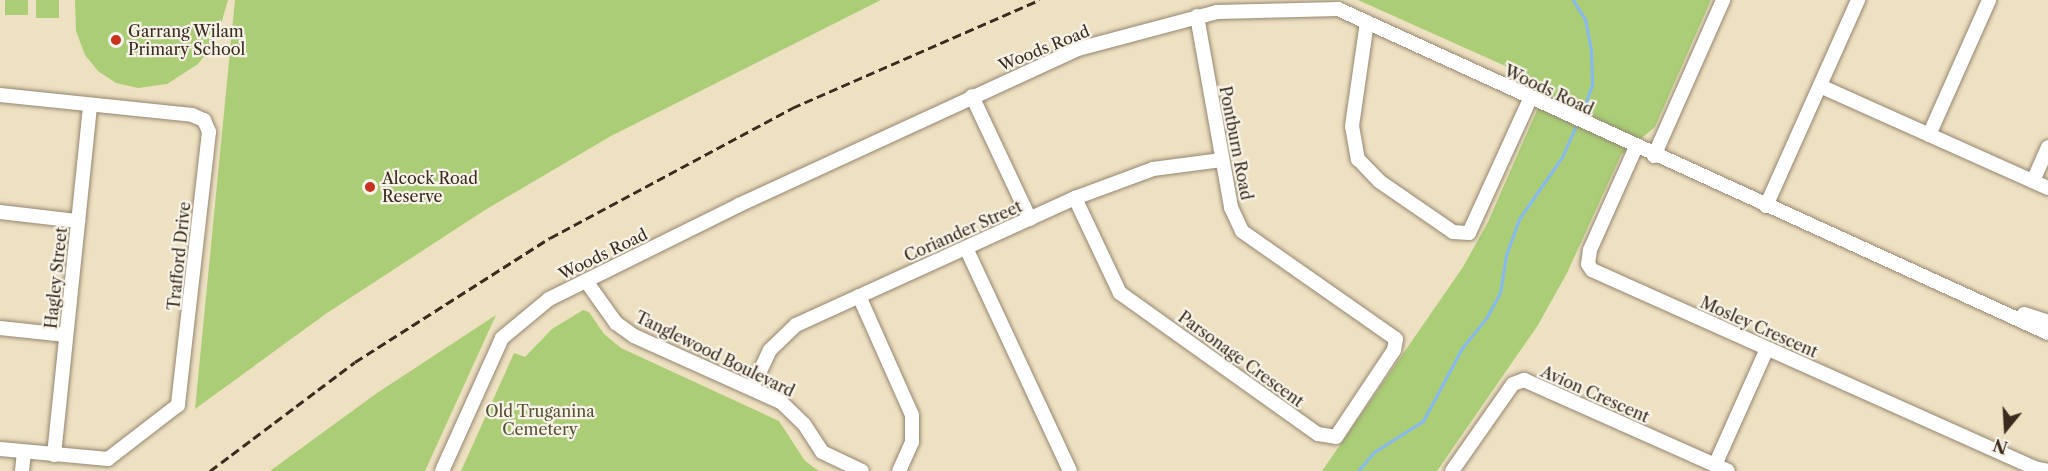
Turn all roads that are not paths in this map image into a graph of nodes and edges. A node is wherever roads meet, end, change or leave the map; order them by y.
1 (1723, 0) edge
2 (1858, 0) edge
3 (1989, 0) edge
4 (1197, 16) junction
5 (1367, 22) junction
6 (1820, 86) junction
7 (0, 95) edge
8 (972, 96) junction
9 (1532, 100) junction
10 (90, 105) junction
11 (1929, 135) junction
12 (1636, 147) junction
13 (2048, 147) edge
14 (1654, 156) junction
15 (1221, 160) junction
16 (2033, 182) junction
17 (2048, 188) edge
18 (1075, 198) junction
19 (1766, 206) junction
20 (0, 212) edge
21 (1030, 219) junction
22 (78, 221) junction
23 (966, 249) junction
24 (586, 280) junction
25 (1957, 292) junction
26 (859, 296) junction
27 (2048, 322) edge
28 (0, 328) edge
29 (2048, 333) edge
30 (66, 334) junction
31 (1396, 339) joint
32 (1767, 349) junction
33 (752, 388) junction
34 (0, 449) edge
35 (24, 452) junction
36 (54, 454) junction
37 (1722, 468) edge
38 (2040, 470) edge
39 (22, 471) edge
40 (442, 471) edge
41 (862, 471) edge
42 (899, 471) edge
43 (1070, 471) edge
44 (1452, 471) edge

1 - 14 street
2 - 6 street
3 - 11 street
4 - 5 street, Woods Road
4 - 8 street, Woods Road
4 - 15 street, Pontburn Road
5 - 9 street, Woods Road
5 - 9 street
6 - 11 street
6 - 19 street
7 - 10 street, Trafford Drive
8 - 21 street
8 - 24 street, Woods Road
9 - 12 street, Woods Road
10 - 22 street, Hagley Street
10 - 36 street, Trafford Drive
11 - 16 street
12 - 14 street, Woods Road
12 - 32 street, Mosley Crescent
13 - 16 street
14 - 19 street, Woods Road
15 - 18 street, Coriander Street
15 - 31 street, Pontburn Road
16 - 17 street
18 - 21 street, Coriander Street
18 - 31 street, Parsonage Crescent
19 - 25 street, Woods Road
20 - 22 street
21 - 23 street, Coriander Street
22 - 30 street, Hagley Street
23 - 26 street, Coriander Street
23 - 43 street
24 - 33 street, Tanglewood Boulevard
24 - 40 street, Woods Road
25 - 27 street, Woods Road
25 - 29 street, Woods Road
26 - 33 street, Coriander Street
26 - 42 street
28 - 30 street
30 - 36 street, Hagley Street
32 - 37 street
32 - 38 street, Mosley Crescent
33 - 41 street, Tanglewood Boulevard
34 - 35 street, Trafford Drive
35 - 36 street, Trafford Drive
35 - 39 street
37 - 44 street, Avion Crescent

